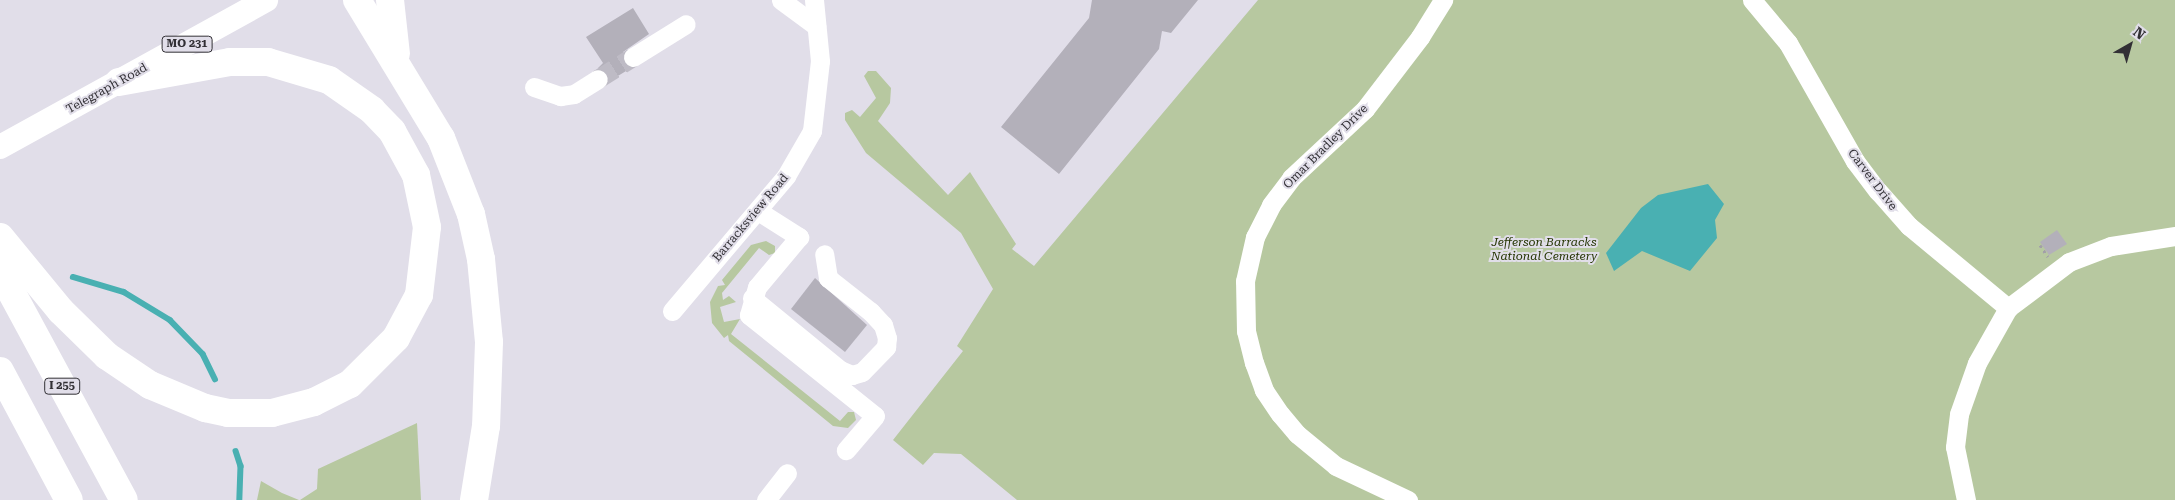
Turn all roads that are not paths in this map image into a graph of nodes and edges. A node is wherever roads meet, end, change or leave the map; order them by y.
1 (266, 0) edge
2 (357, 0) edge
3 (390, 0) edge
4 (781, 0) edge
5 (814, 0) edge
6 (1443, 0) edge
7 (1752, 0) edge
8 (686, 24) dead end
9 (816, 26) junction
10 (633, 57) tunnel mouth
11 (398, 68) junction
12 (598, 79) tunnel mouth
13 (120, 82) junction
14 (534, 87) dead end
15 (10, 141) edge
16 (758, 211) junction
17 (2175, 236) edge
18 (0, 237) edge
19 (824, 254) dead end
20 (0, 272) edge
21 (752, 298) junction
22 (2008, 308) junction
23 (672, 312) dead end
24 (0, 371) edge
25 (846, 450) dead end
26 (787, 473) dead end
27 (69, 500) edge
28 (124, 500) edge
29 (474, 500) edge
30 (766, 500) edge
31 (1408, 500) edge
32 (1966, 500) edge

1 - 13 main road, Telegraph Road / MO 231
2 - 11 highway
3 - 11 highway
4 - 9 street
5 - 9 street, Barracksview Road
6 - 31 street, Omar Bradley Drive
7 - 22 street, Carver Drive
8 - 10 street
9 - 16 street, Barracksview Road
11 - 29 highway
12 - 14 street
13 - 15 main road, Telegraph Road / MO 231
13 - 18 highway
16 - 21 street
16 - 23 street, Barracksview Road
17 - 22 street
19 - 21 street
20 - 28 highway, I 255
21 - 25 street
22 - 32 street
24 - 27 highway
26 - 30 street

